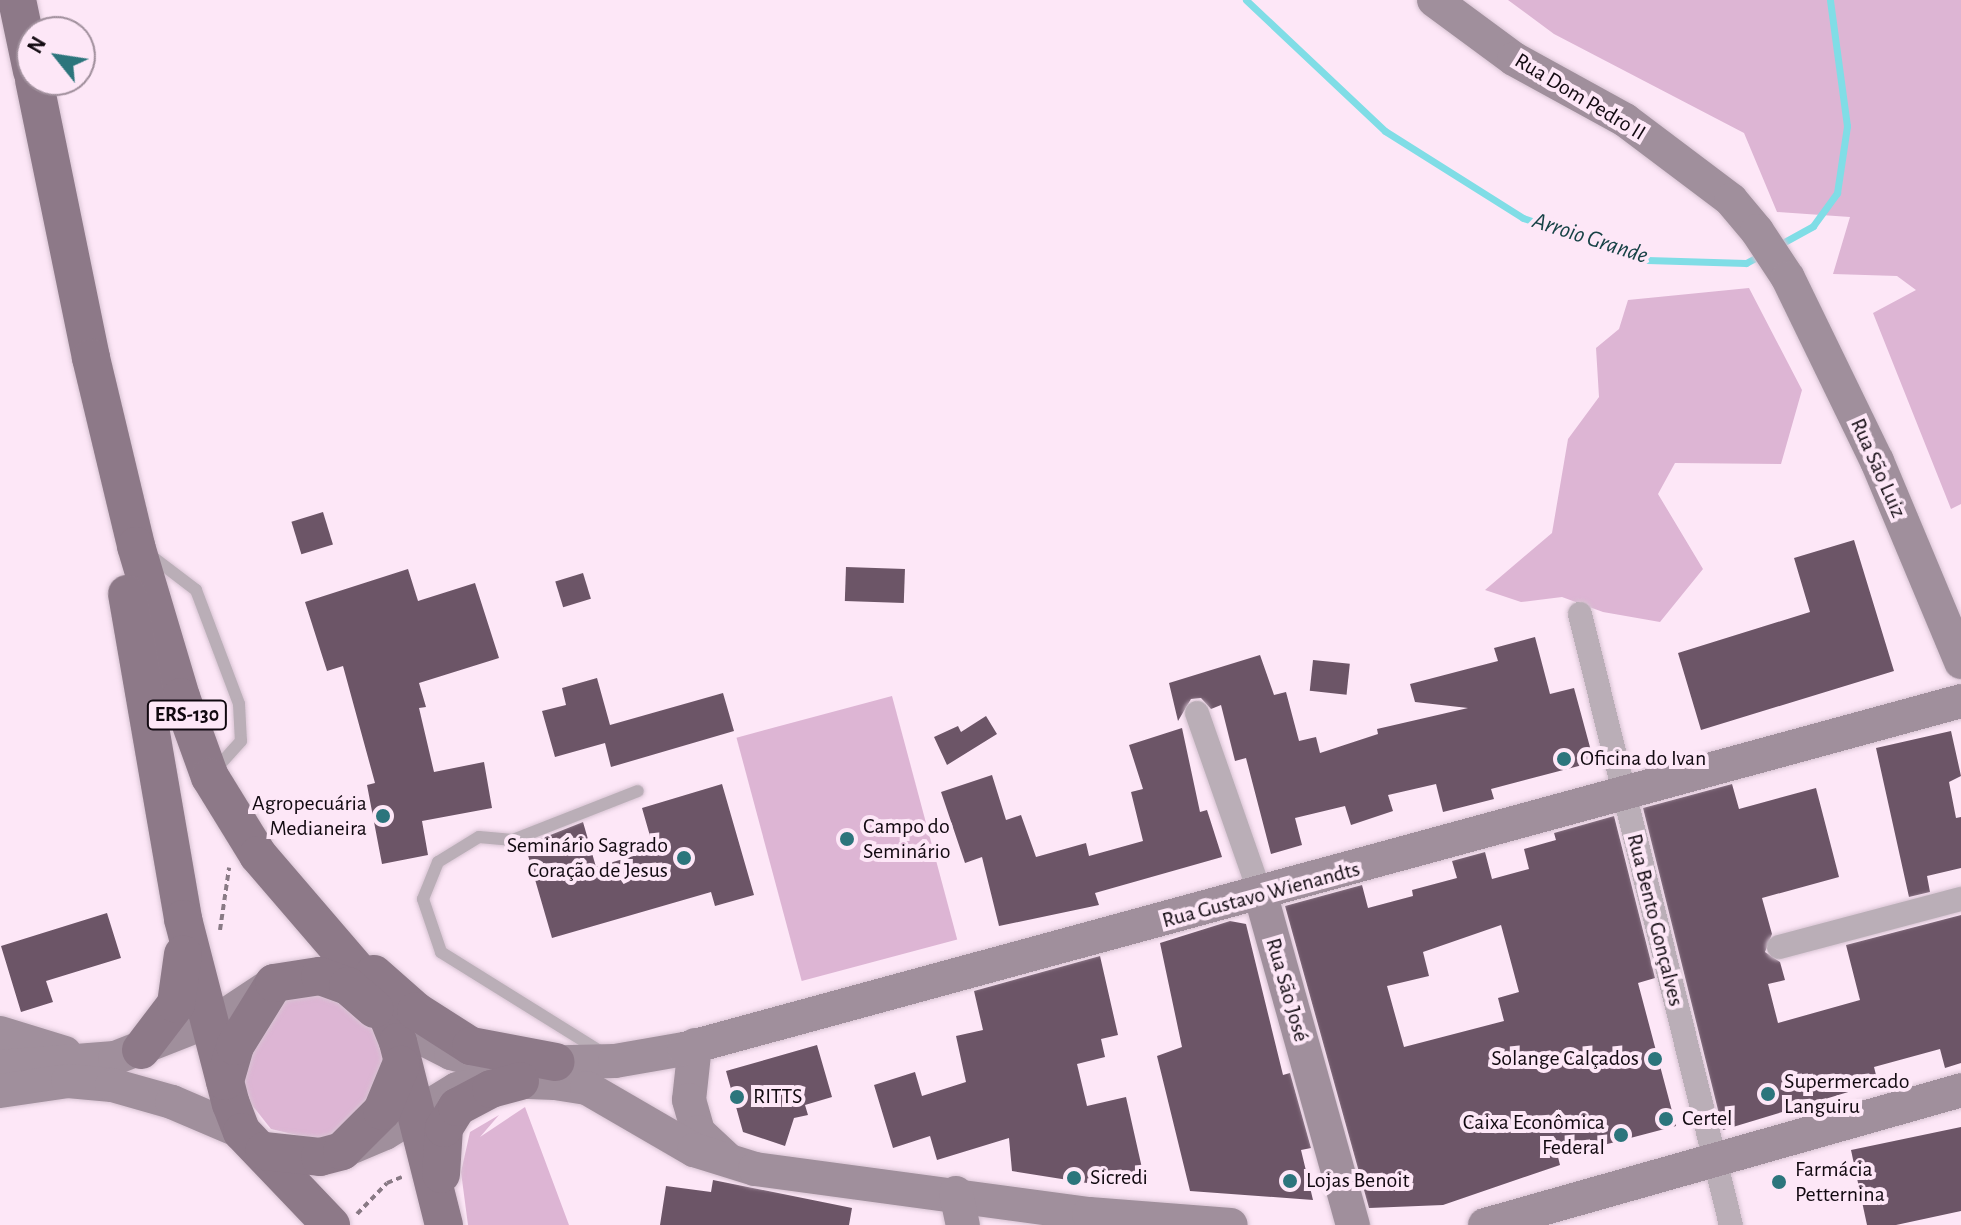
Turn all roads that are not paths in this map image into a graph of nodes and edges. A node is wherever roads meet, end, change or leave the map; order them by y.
1 (1434, 0) edge
2 (37, 96) edge
3 (1788, 278) joint
4 (91, 358) junction
5 (136, 546) junction
6 (1580, 614) dead end
7 (1961, 662) edge
8 (1961, 701) edge
9 (1197, 713) dead end
10 (210, 777) junction
11 (638, 791) dead end
12 (1625, 795) junction
13 (1261, 896) junction
14 (1961, 899) edge
15 (298, 905) junction
16 (183, 919) junction
17 (1779, 947) dead end
18 (274, 983) junction
19 (206, 1020) junction
20 (388, 1021) junction
21 (0, 1033) edge
22 (695, 1045) junction
23 (141, 1050) junction
24 (615, 1061) junction
25 (401, 1065) junction
26 (0, 1067) edge
27 (76, 1074) junction
28 (544, 1075) junction
29 (0, 1078) edge
30 (225, 1081) junction
31 (1961, 1090) edge
32 (0, 1091) edge
33 (416, 1113) junction
34 (253, 1141) junction
35 (342, 1151) junction
36 (1712, 1159) junction
37 (730, 1161) junction
38 (960, 1209) edge
39 (331, 1225) edge
40 (444, 1225) edge
41 (1231, 1225) edge
42 (1353, 1225) edge
43 (1485, 1225) edge
44 (1731, 1225) edge

1 - 3 main road, Rua Dom Pedro II
2 - 4 main road, ERS-130
3 - 7 main road, Rua São Luiz
4 - 5 main road, ERS-130
4 - 16 main road, ERS-130
5 - 10 main road, ERS-130
5 - 10 lane
6 - 12 street, Rua Bento Gonçalves
8 - 12 main road, Rua Gustavo Wienandts
9 - 13 street, Rua São José
10 - 15 main road, ERS-130
11 - 24 lane
12 - 13 main road, Rua Gustavo Wienandts
12 - 36 street, Rua Bento Gonçalves
13 - 22 main road, Rua Gustavo Wienandts
13 - 42 main road, Rua São José
14 - 17 street
15 - 20 main road, ERS-130
15 - 28 main road
16 - 19 main road, ERS-130
16 - 23 main road
18 - 19 main road
18 - 20 main road
18 - 30 main road
19 - 23 main road
19 - 30 main road, ERS-130
20 - 25 main road, ERS-130
20 - 28 main road
21 - 27 main road
22 - 24 main road, Rua Gustavo Wienandts
22 - 37 main road
23 - 27 main road
24 - 28 main road, Rua Gustavo Wienandts
25 - 33 main road, ERS-130
25 - 35 main road
26 - 27 main road
27 - 29 main road
27 - 32 main road
27 - 34 main road
28 - 33 main road
28 - 37 main road
28 - 40 main road
30 - 34 main road, ERS-130
31 - 36 main road
33 - 35 main road
33 - 40 main road, ERS-130
34 - 35 main road
34 - 39 main road, ERS-130
36 - 43 main road
36 - 44 street, Rua Bento Gonçalves
37 - 38 main road
38 - 41 main road

